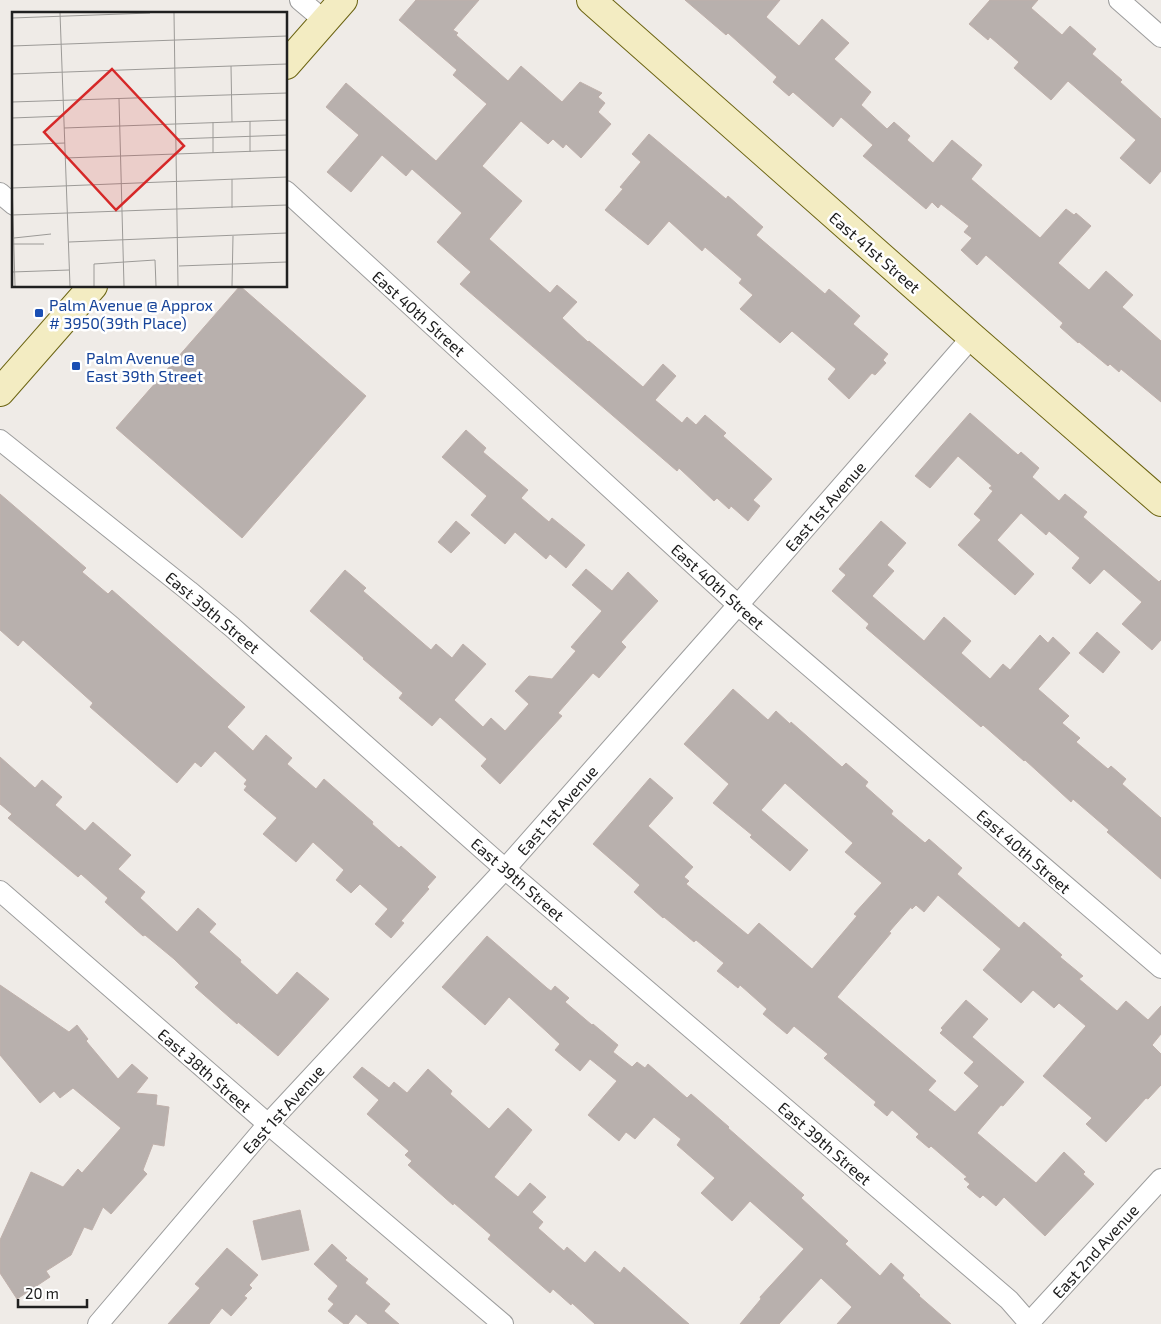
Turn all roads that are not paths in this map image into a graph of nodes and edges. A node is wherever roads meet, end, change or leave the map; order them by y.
1 (300, 0) edge
2 (343, 0) edge
3 (591, 0) edge
4 (1119, 0) edge
5 (324, 21) junction
6 (1161, 37) edge
7 (288, 63) edge
8 (0, 193) edge
9 (288, 193) edge
10 (12, 203) edge
11 (91, 288) edge
12 (972, 337) junction
13 (0, 392) edge
14 (0, 440) edge
15 (1161, 502) edge
16 (738, 606) junction
17 (505, 869) junction
18 (0, 891) edge
19 (1161, 968) edge
20 (268, 1124) junction
21 (1157, 1191) edge
22 (98, 1324) edge
23 (503, 1324) edge
24 (1029, 1324) edge

1 - 5 street
2 - 5 street
3 - 12 street, East 41st Street
4 - 6 street
5 - 7 street
8 - 10 street
9 - 16 street, East 40th Street
11 - 13 street
12 - 15 street, East 41st Street
12 - 16 street, East 1st Avenue
14 - 17 street, East 39th Street
16 - 17 street, East 1st Avenue
16 - 19 street, East 40th Street
17 - 20 street, East 1st Avenue
17 - 24 street, East 39th Street
18 - 20 street, East 38th Street
20 - 22 street, East 1st Avenue
20 - 23 street, East 38th Street
21 - 24 street, East 2nd Avenue

